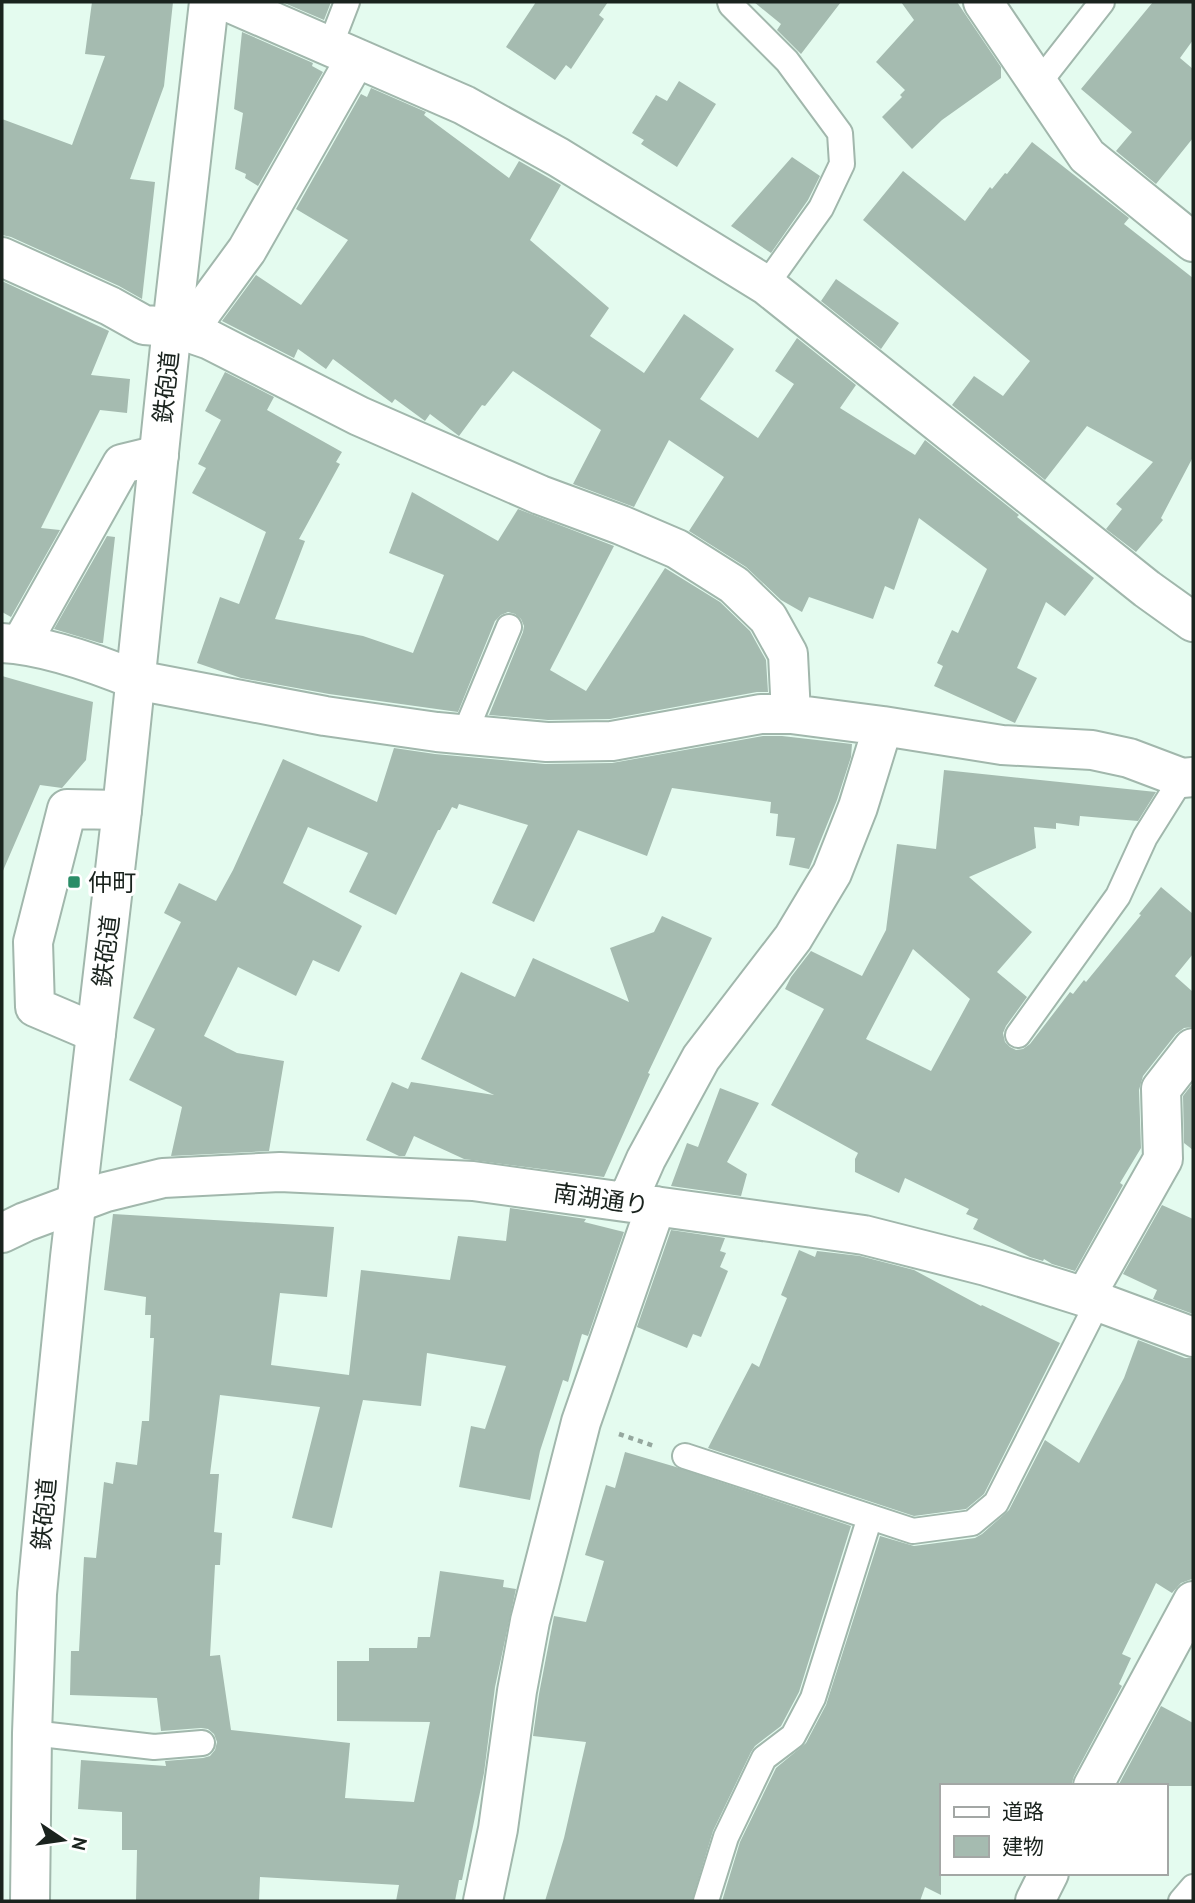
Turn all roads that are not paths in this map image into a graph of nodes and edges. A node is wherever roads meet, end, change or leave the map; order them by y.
1 (209, 2) edge
2 (228, 2) edge
3 (347, 2) edge
4 (730, 2) edge
5 (983, 2) edge
6 (1102, 2) edge
7 (343, 52) junction
8 (1037, 85) junction
9 (1193, 242) edge
10 (2, 257) edge
11 (766, 285) junction
12 (181, 329) junction
13 (159, 455) junction
14 (1193, 622) edge
15 (509, 627) dead end
16 (11, 644) edge
17 (135, 680) junction
18 (791, 714) junction
19 (883, 726) junction
20 (464, 735) junction
21 (1187, 777) edge
22 (122, 810) junction
23 (96, 1033) junction
24 (1018, 1035) dead end
25 (1193, 1048) edge
26 (77, 1203) junction
27 (641, 1204) junction
28 (2, 1233) edge
29 (1092, 1299) junction
30 (1193, 1337) edge
31 (685, 1456) road end
32 (870, 1517) junction
33 (1193, 1601) edge
34 (32, 1733) junction
35 (202, 1743) dead end
36 (1094, 1784) edge
37 (1193, 1887) edge
38 (30, 1901) edge
39 (483, 1901) edge
40 (706, 1901) edge
41 (1181, 1901) edge

1 - 12 street, 鉄砲道
2 - 7 street
3 - 7 lane
4 - 11 lane
5 - 8 street
6 - 8 lane
7 - 11 street
7 - 12 street
8 - 9 street
10 - 12 street
11 - 14 street
12 - 13 street, 鉄砲道
12 - 18 street
13 - 16 street
13 - 17 street, 鉄砲道
15 - 20 lane
16 - 17 street
17 - 20 street
17 - 22 street, 鉄砲道
18 - 19 street
18 - 20 street
19 - 21 street
19 - 27 street
21 - 24 lane
22 - 23 street, 鉄砲道
22 - 23 street
23 - 26 street, 鉄砲道
25 - 29 street
26 - 27 street, 南湖通り
26 - 28 street, 南湖通り
26 - 34 street, 鉄砲道
27 - 29 street, 南湖通り
27 - 39 street
29 - 30 street, 南湖通り
29 - 32 lane
31 - 32 lane
32 - 40 lane
33 - 36 street
34 - 35 lane
34 - 38 street, 鉄砲道
37 - 41 lane

